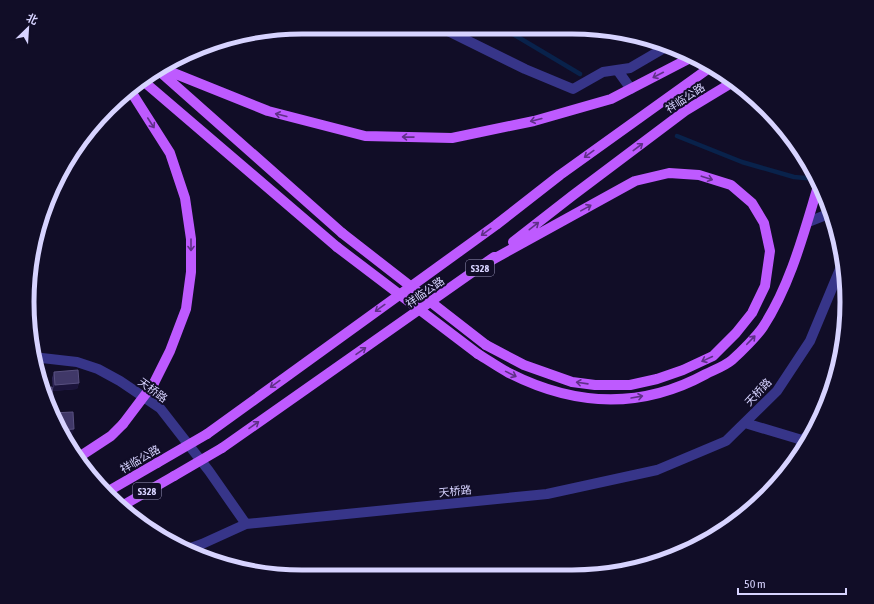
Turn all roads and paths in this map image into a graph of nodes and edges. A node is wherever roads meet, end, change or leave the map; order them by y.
1 (454, 34) edge
2 (662, 49) edge
3 (687, 60) edge
4 (706, 70) edge
5 (167, 71) edge
6 (618, 71) junction
7 (162, 74) edge
8 (146, 84) edge
9 (729, 85) edge
10 (631, 89) junction
11 (133, 94) edge
12 (817, 192) edge
13 (825, 214) edge
14 (808, 222) junction
15 (490, 261) junction
16 (838, 273) edge
17 (40, 358) edge
18 (745, 423) junction
19 (802, 440) edge
20 (82, 455) edge
21 (110, 490) edge
22 (126, 504) edge
23 (246, 524) junction
24 (193, 547) edge

1 - 6 street
2 - 6 street
3 -> 10 main road
4 -> 21 main road, 祥临公路 / S328, bridge
10 -> 5 main road
6 - 10 street
15 -> 7 main road, bridge
8 -> 14 main road, bridge
15 -> 9 main road, 祥临公路 / S328
11 -> 20 main road, bridge
12 - 14 main road
13 - 14 street
22 -> 15 main road, 祥临公路 / S328, bridge
16 - 18 street, 天桥路
17 - 23 street, 天桥路
18 - 19 street
18 - 23 street, 天桥路
23 - 24 street

